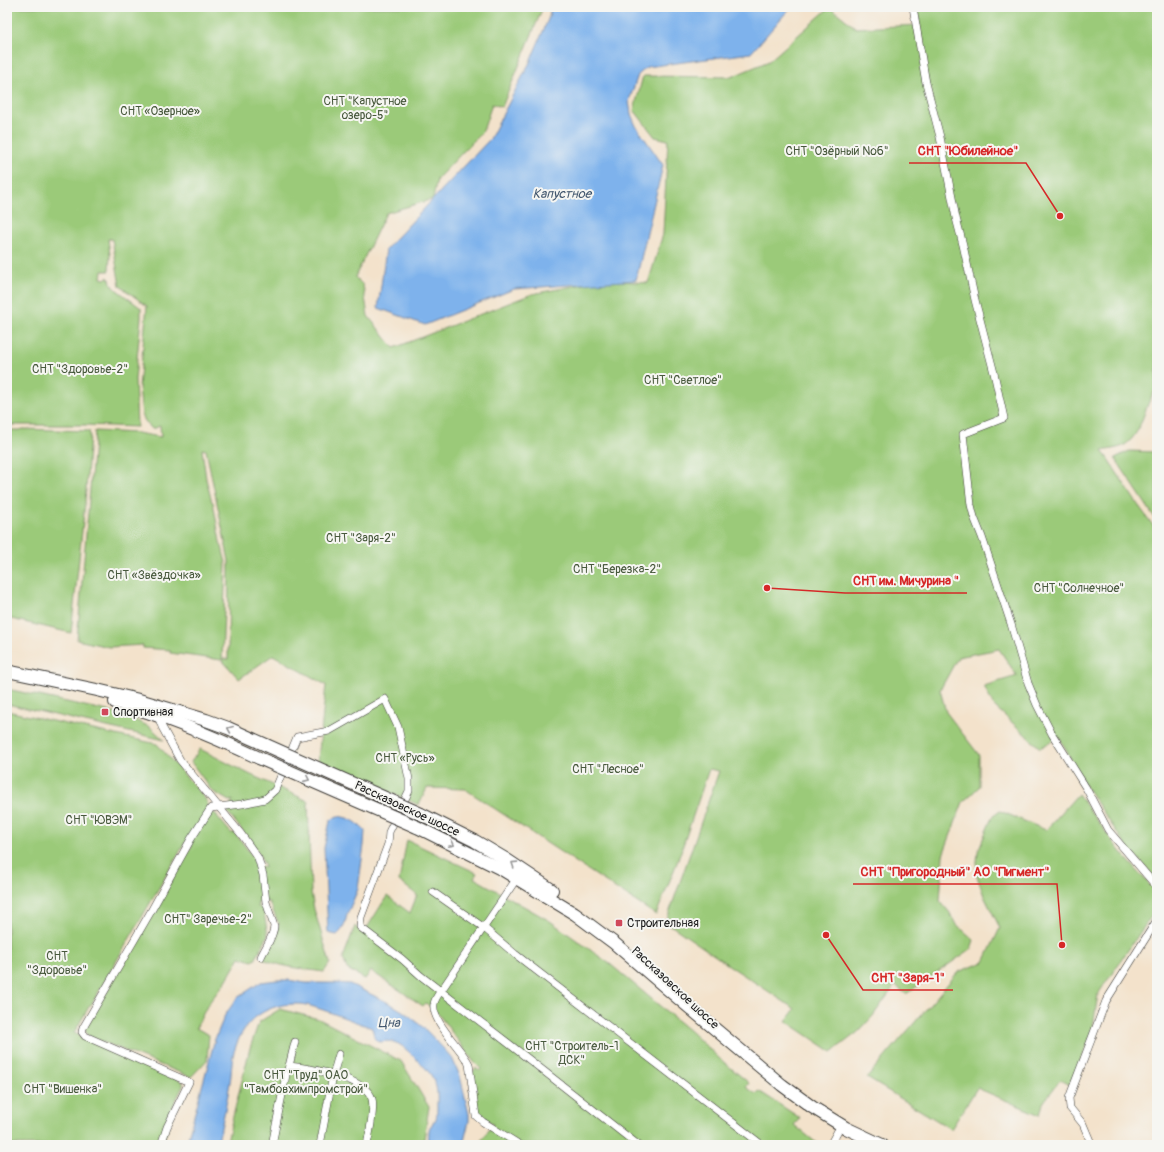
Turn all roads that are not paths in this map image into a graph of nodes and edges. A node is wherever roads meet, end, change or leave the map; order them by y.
1 (913, 7) edge
2 (7, 671) edge
3 (7, 678) edge
4 (158, 716) junction
5 (218, 807) junction
6 (517, 878) junction
7 (1157, 887) edge
8 (433, 892) dead end
9 (1157, 920) edge
10 (483, 927) junction
11 (261, 957) dead end
12 (441, 992) junction
13 (295, 1042) dead end
14 (339, 1054) dead end
15 (748, 1058) junction
16 (289, 1066) junction
17 (333, 1075) junction
18 (841, 1125) junction
19 (161, 1145) edge
20 (272, 1145) edge
21 (320, 1145) edge
22 (367, 1145) edge
23 (520, 1145) edge
24 (638, 1145) edge
25 (762, 1145) edge
26 (830, 1145) edge
27 (882, 1145) edge
28 (1090, 1145) edge

1 - 7 street
15 -> 2 main road, Рассказовское шоссе, bridge
3 - 4 main road, Рассказовское шоссе
4 - 5 street
4 -> 6 main road, Рассказовское шоссе, bridge
5 - 11 street
5 - 12 street
5 - 19 street
6 - 10 street
6 - 15 main road, Рассказовское шоссе
8 - 10 street
9 - 28 street
10 - 12 street
10 - 25 street
12 - 23 street
12 - 24 street
13 - 16 street
14 - 17 street
15 - 18 main road, Рассказовское шоссе
16 - 17 street
16 - 20 street
17 - 21 street
17 - 22 street
18 - 26 street
18 - 27 main road, Рассказовское шоссе

